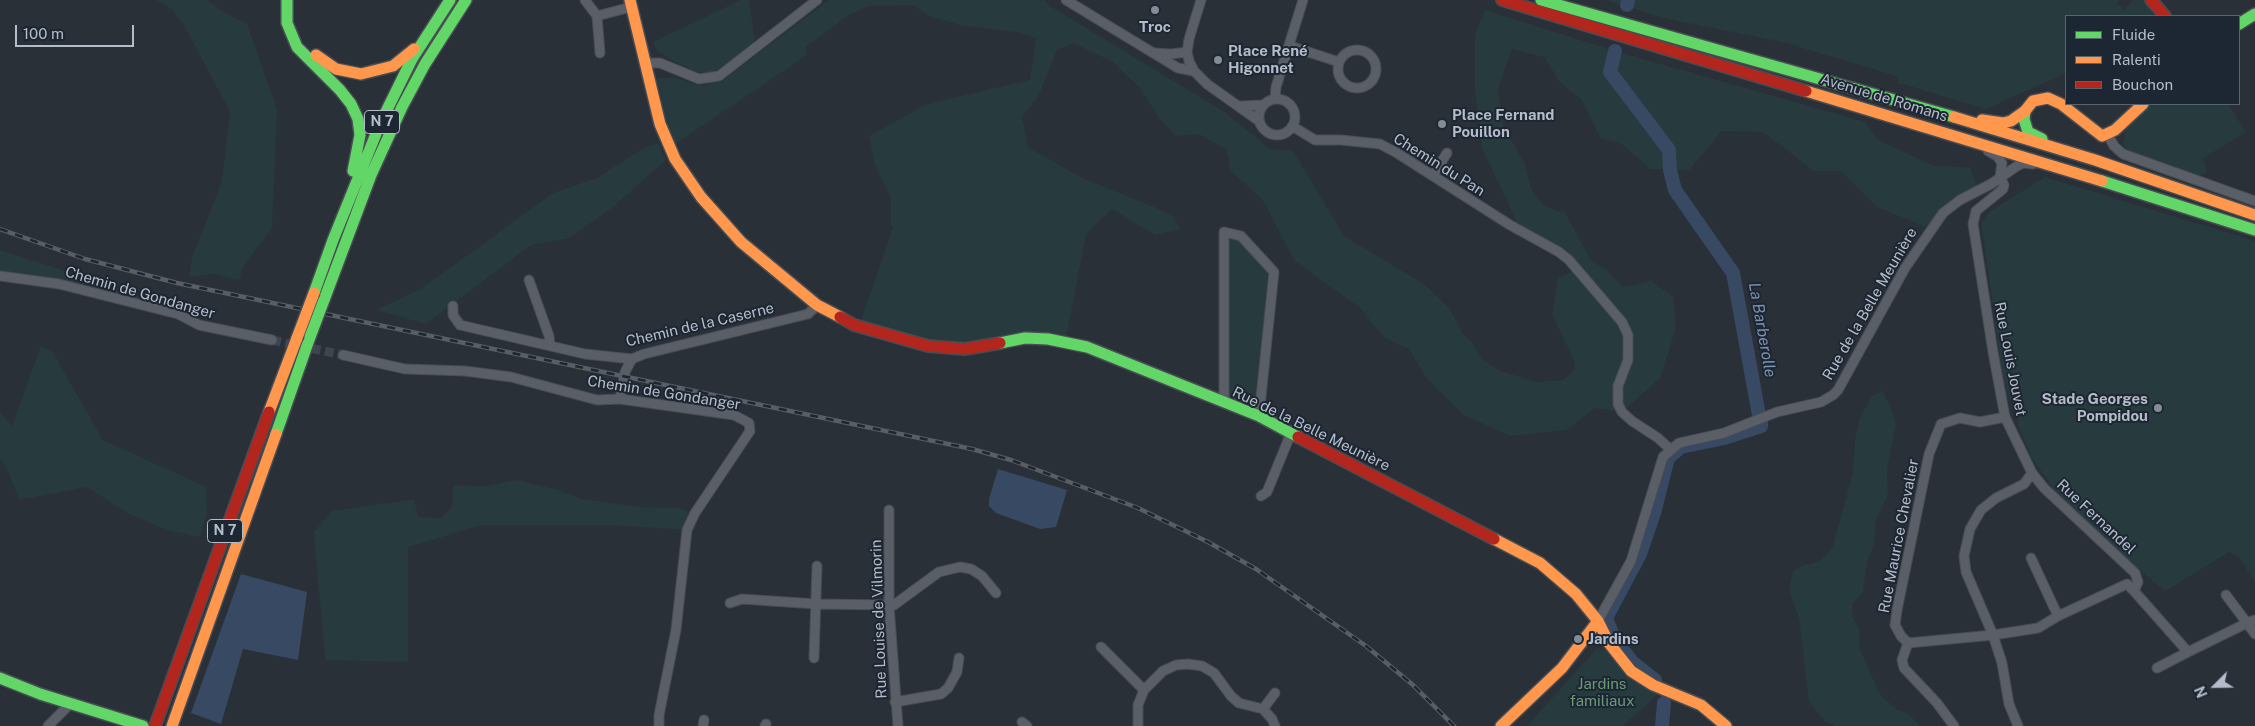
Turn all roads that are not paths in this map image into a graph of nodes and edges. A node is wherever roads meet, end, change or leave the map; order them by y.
1 (287, 0) edge
2 (295, 0) edge
3 (466, 0) edge
4 (585, 0) edge
5 (818, 0) edge
6 (1066, 0) edge
7 (1201, 0) edge
8 (1303, 0) edge
9 (1502, 0) edge
10 (1541, 0) edge
11 (2151, 0) edge
12 (630, 3) edge
13 (447, 5) edge
14 (2255, 14) edge
15 (2164, 15) edge
16 (597, 16) junction
17 (2240, 23) edge
18 (1290, 46) junction
19 (1187, 52) junction
20 (600, 53) dead end
21 (1153, 53) junction
22 (1339, 62) junction
23 (645, 63) junction
24 (1194, 71) junction
25 (1275, 99) junction
26 (1263, 105) junction
27 (2143, 105) edge
28 (1240, 106) junction
29 (1928, 110) junction
30 (2025, 111) junction
31 (1260, 121) junction
32 (1292, 126) junction
33 (1932, 128) junction
34 (2108, 135) junction
35 (1447, 153) dead end
36 (2095, 160) junction
37 (2063, 168) junction
38 (1433, 176) junction
39 (2000, 177) junction
40 (2255, 201) edge
41 (2255, 215) edge
42 (2255, 230) edge
43 (332, 240) junction
44 (0, 276) edge
45 (529, 280) dead end
46 (817, 305) junction
47 (453, 306) dead end
48 (272, 340) tunnel mouth
49 (550, 345) junction
50 (343, 355) tunnel mouth
51 (632, 359) junction
52 (620, 399) junction
53 (1224, 402) junction
54 (1258, 416) junction
55 (2005, 416) junction
56 (1291, 433) junction
57 (1671, 450) junction
58 (2032, 473) junction
59 (1261, 496) dead end
60 (889, 510) dead end
61 (2031, 558) dead end
62 (817, 566) dead end
63 (2134, 591) junction
64 (996, 594) dead end
65 (2226, 595) dead end
66 (730, 603) dead end
67 (816, 604) junction
68 (888, 605) junction
69 (2058, 616) junction
70 (1598, 621) junction
71 (2251, 622) edge
72 (2255, 634) edge
73 (1993, 635) junction
74 (1908, 643) junction
75 (1101, 647) dead end
76 (2188, 652) junction
77 (814, 658) dead end
78 (960, 658) dead end
79 (2157, 668) dead end
80 (0, 678) edge
81 (1144, 690) junction
82 (1275, 693) dead end
83 (895, 702) junction
84 (71, 703) junction
85 (1263, 708) junction
86 (48, 726) edge
87 (142, 726) edge
88 (155, 726) edge
89 (172, 726) edge
90 (659, 726) edge
91 (898, 726) edge
92 (1138, 726) edge
93 (1274, 726) edge
94 (1501, 726) edge
95 (1726, 726) edge
96 (1954, 726) edge
97 (2018, 726) edge

1 - 43 main road, N 7
2 - 13 main road
3 - 89 main road, N 7, bridge
4 - 16 street
5 - 23 street
6 - 21 street
7 - 19 street
8 - 18 street
9 - 33 main road, Avenue de Romans
10 - 29 main road, Avenue de Romans
11 - 15 main road
12 - 16 street
12 - 23 main road, Rue de la Belle Meunière
13 - 43 main road, N 7
14 - 17 main road
16 - 20 street
18 - 22 street
18 - 25 street
19 - 21 street
19 - 24 street
21 - 24 street
22 - 22 street
23 - 46 main road, Rue de la Belle Meunière
24 - 28 street
25 - 26 street
25 - 32 street
26 - 28 street
26 - 31 street
27 - 34 main road
28 - 31 street
29 - 30 main road
29 - 36 main road, Avenue de Romans
30 - 34 main road
30 - 36 main road
31 - 32 street
32 - 38 street, Chemin du Pan
33 - 37 main road, Avenue de Romans
33 - 39 street
34 - 40 street
35 - 38 street
36 - 41 main road, Avenue de Romans
37 - 39 street, Rue de la Belle Meunière
37 - 42 main road, Avenue de Romans
38 - 57 street, Chemin du Pan
39 - 55 street, Rue Louis Jouvet
39 - 57 street, Rue de la Belle Meunière
43 - 88 main road, N 7, bridge
44 - 48 street, Chemin de Gondanger
45 - 49 street
46 - 51 street, Chemin de la Caserne
46 - 53 main road, Rue de la Belle Meunière
47 - 49 street, Chemin de la Caserne
49 - 51 street, Chemin de la Caserne
50 - 52 street, Chemin de Gondanger
51 - 52 street
52 - 90 street, Chemin de Gondanger
53 - 54 main road, Rue de la Belle Meunière
53 - 54 street
54 - 56 main road, Rue de la Belle Meunière
55 - 58 street, Rue Louis Jouvet
55 - 74 street, Rue Maurice Chevalier
56 - 59 street
56 - 70 main road, Rue de la Belle Meunière
57 - 70 street
58 - 63 street, Rue Fernandel
58 - 73 street
60 - 68 street, Rue Louise de Vilmorin
61 - 69 street
62 - 67 street
63 - 69 street
63 - 76 street
64 - 68 street
65 - 71 street
66 - 67 street
67 - 68 street
67 - 77 street
68 - 83 street, Rue Louise de Vilmorin
69 - 73 street
70 - 94 main road
70 - 95 main road, Rue de la Belle Meunière
71 - 72 street
71 - 76 street
73 - 74 street
73 - 97 street
74 - 96 street
75 - 81 street
76 - 79 street
78 - 83 street
80 - 84 main road
81 - 85 street
81 - 92 street
82 - 85 street
83 - 91 street, Rue Louise de Vilmorin
84 - 86 street
84 - 87 main road
85 - 93 street

